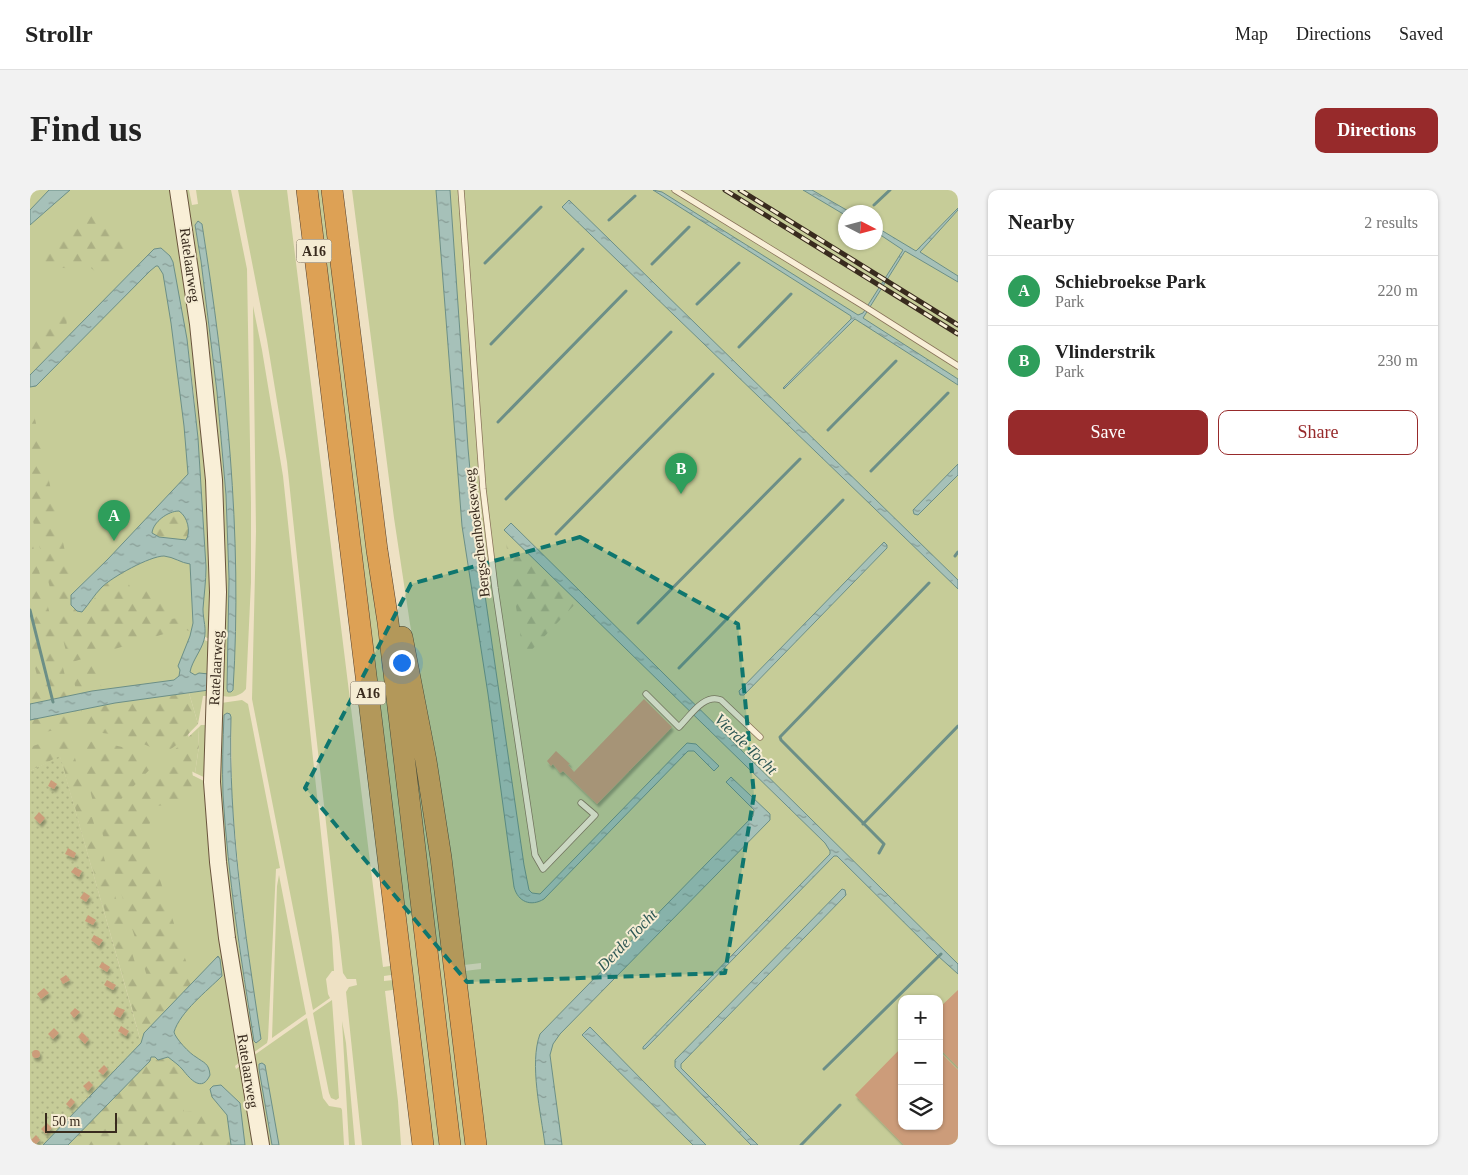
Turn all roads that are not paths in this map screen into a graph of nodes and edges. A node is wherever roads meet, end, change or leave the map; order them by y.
1 (178, 190) edge
2 (307, 190) edge
3 (332, 190) edge
4 (460, 190) edge
5 (676, 190) edge
6 (958, 366) edge
7 (377, 550) junction
8 (646, 694) dead end
9 (760, 737) dead end
10 (581, 802) dead end
11 (415, 1073) junction
12 (261, 1145) edge
13 (411, 1145) edge
14 (423, 1145) edge
15 (450, 1145) edge
16 (476, 1145) edge

1 - 12 street, Ratelaarweg
2 - 11 highway, A16
3 - 7 highway, A16
4 - 10 lane, Bergschenhoekseweg
5 - 6 lane
7 - 15 highway, A16
7 - 16 highway, A16
8 - 9 lane
11 - 13 highway, A16
11 - 14 highway, A16

